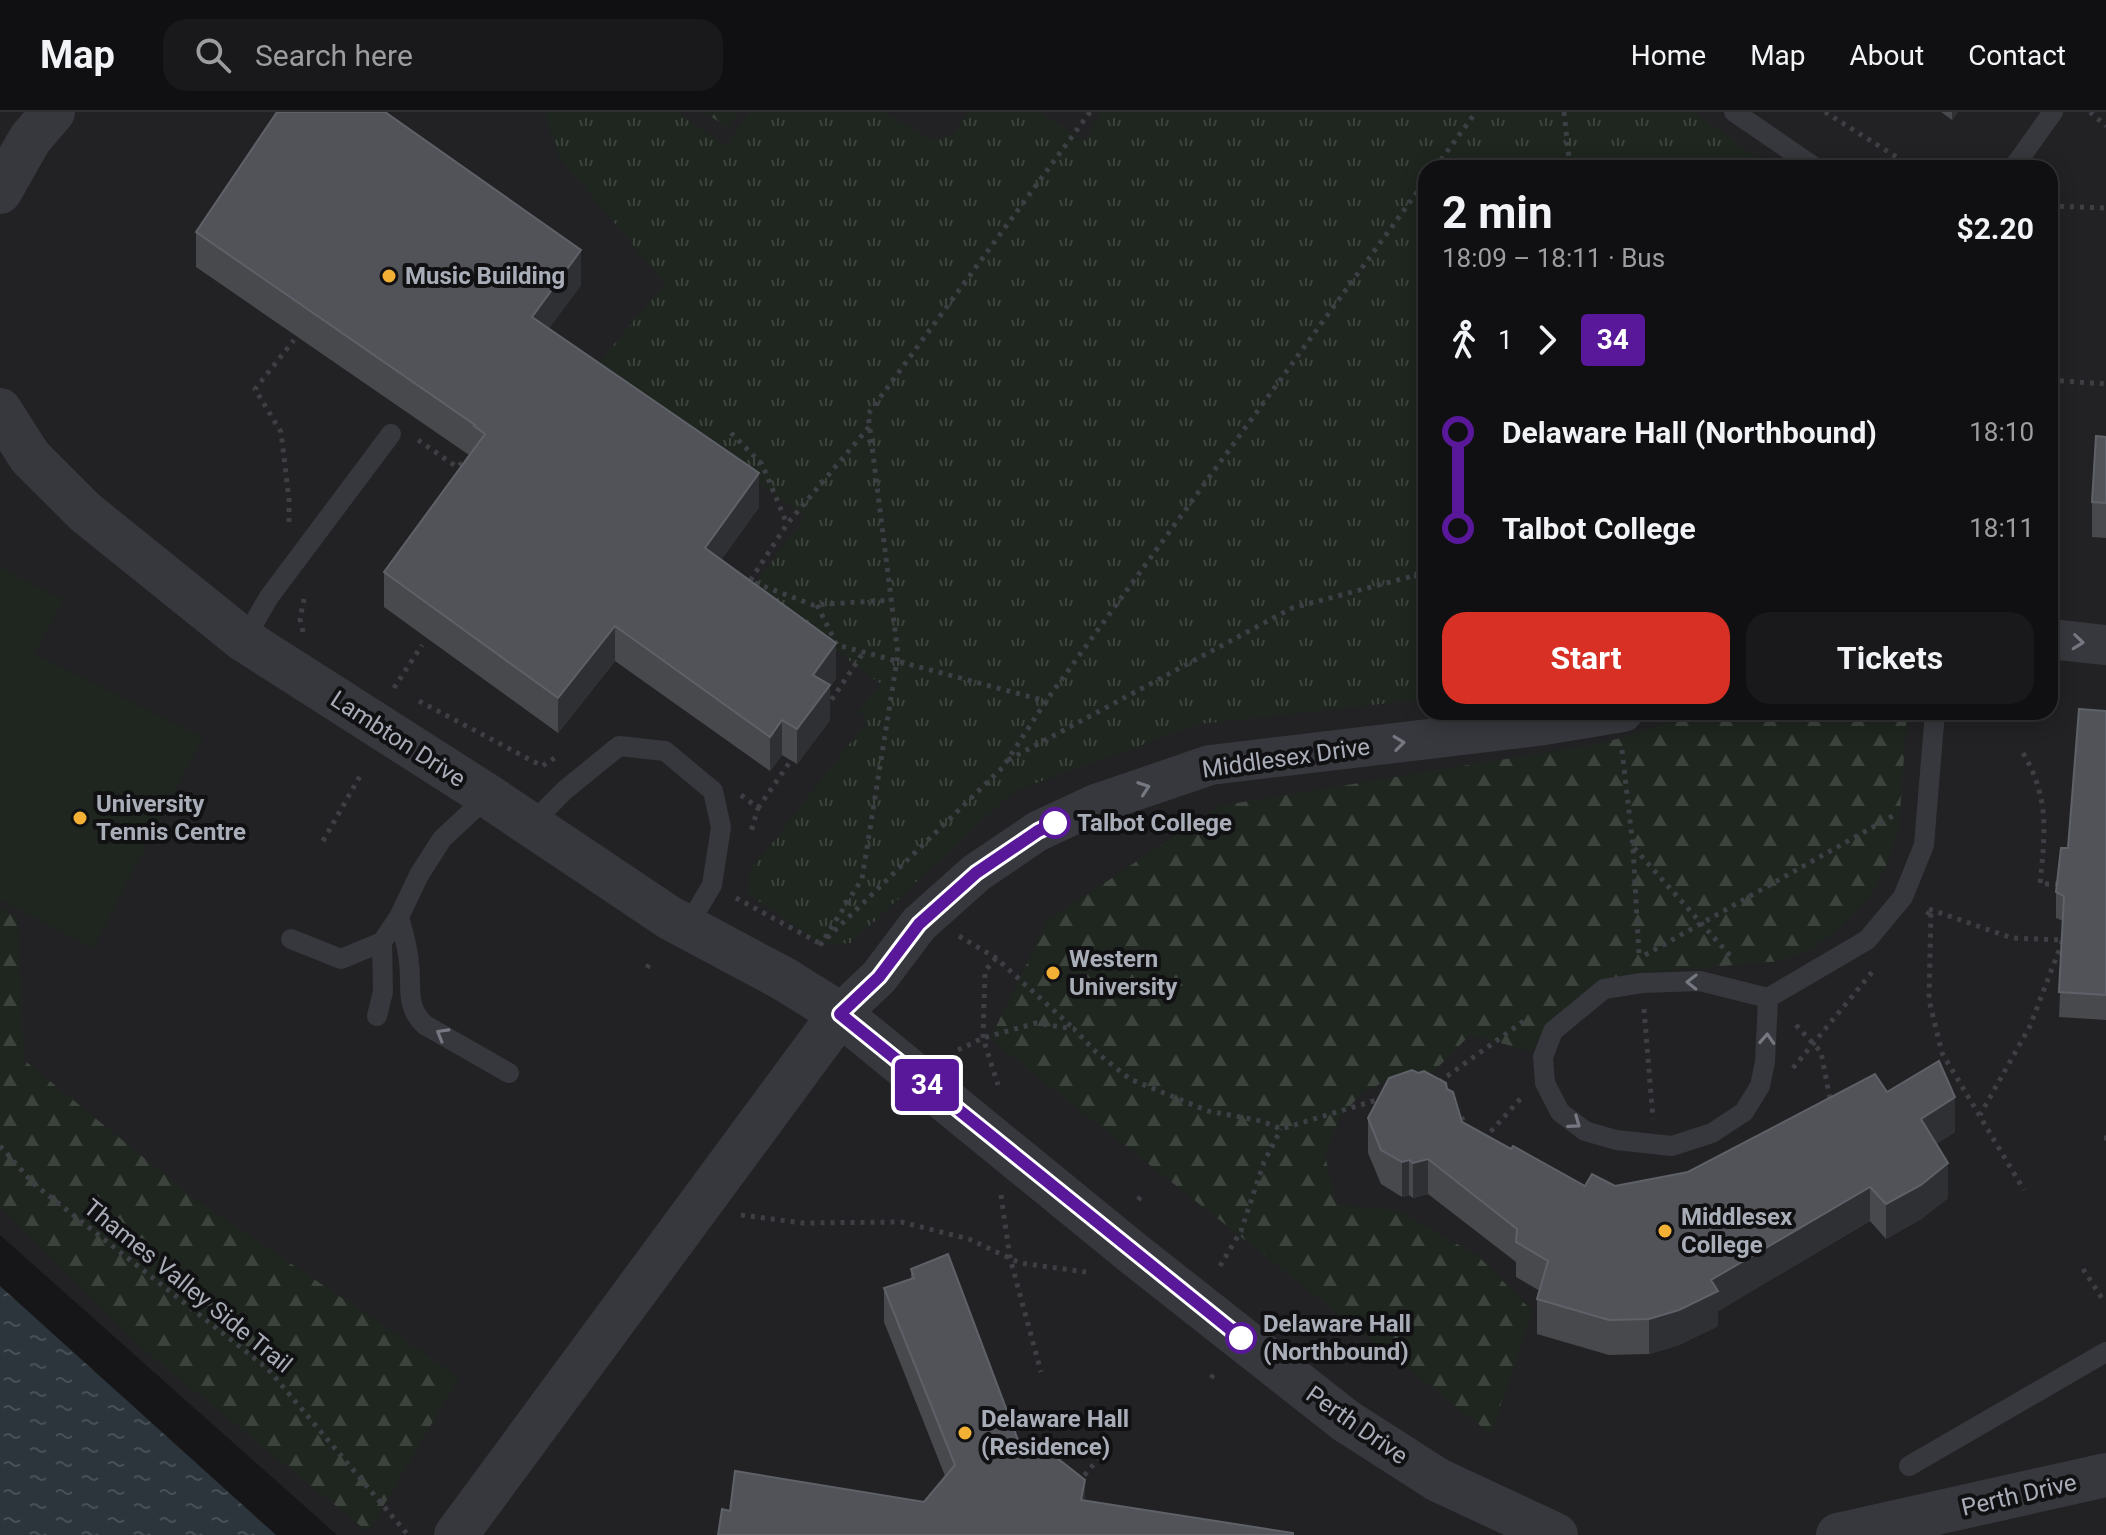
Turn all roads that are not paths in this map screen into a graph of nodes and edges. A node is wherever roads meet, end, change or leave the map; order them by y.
1 (53, 112) edge
2 (1734, 112) edge
3 (2053, 112) edge
4 (1804, 160) edge
5 (2019, 160) edge
6 (0, 192) edge
7 (0, 410) edge
8 (391, 434) dead end
9 (244, 640) junction
10 (2058, 640) edge
11 (2106, 645) edge
12 (1934, 720) edge
13 (1622, 730) edge
14 (488, 796) junction
15 (530, 825) junction
16 (399, 917) junction
17 (687, 927) junction
18 (291, 939) dead end
19 (382, 942) junction
20 (1768, 998) junction
21 (840, 1014) junction
22 (377, 1016) dead end
23 (509, 1073) dead end
24 (2106, 1352) edge
25 (1909, 1466) dead end
26 (2106, 1475) edge
27 (463, 1524) edge
28 (1556, 1535) edge
29 (1838, 1535) edge

1 - 6 street
2 - 4 lane
3 - 5 lane
7 - 9 street, Lambton Drive
8 - 9 lane
9 - 14 street, Lambton Drive
10 -> 11 street
12 - 20 lane
21 -> 13 street, Middlesex Drive
14 - 15 street, Lambton Drive
14 - 16 lane
15 - 17 street, Lambton Drive
15 - 17 lane
16 - 19 lane
23 -> 16 lane
17 - 21 street, Lambton Drive
18 - 19 lane
19 - 22 lane
20 -> 20 lane
21 - 27 street
21 - 28 street, Perth Drive
24 - 25 lane
26 - 29 street, Perth Drive

